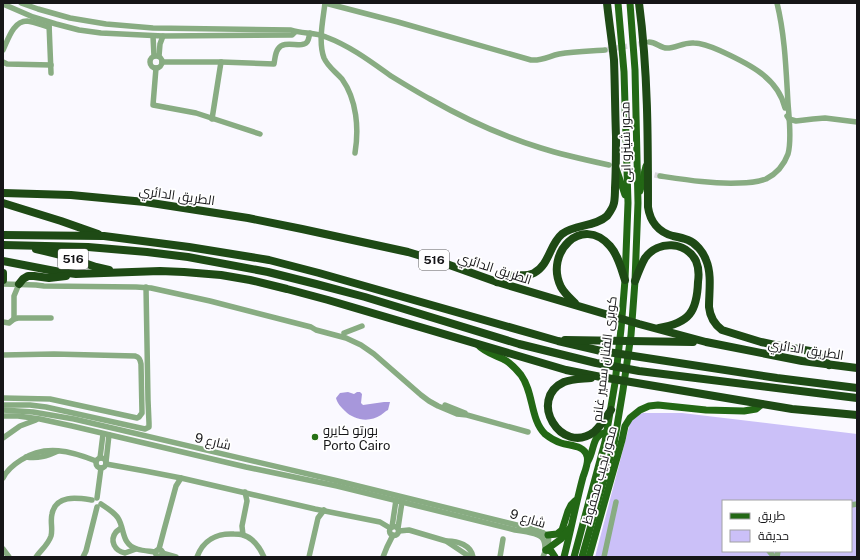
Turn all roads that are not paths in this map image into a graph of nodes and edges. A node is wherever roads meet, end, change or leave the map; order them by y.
1 (21, 3) edge
2 (325, 3) edge
3 (607, 3) edge
4 (631, 3) edge
5 (639, 3) edge
6 (777, 3) edge
7 (3, 4) edge
8 (618, 5) edge
9 (49, 25) junction
10 (295, 32) junction
11 (310, 33) junction
12 (322, 35) junction
13 (153, 36) junction
14 (163, 36) junction
15 (646, 40) junction
16 (3, 50) edge
17 (605, 50) tunnel mouth
18 (157, 56) junction
19 (614, 60) junction
20 (3, 62) edge
21 (162, 62) junction
22 (221, 62) junction
23 (51, 65) junction
24 (156, 68) junction
25 (51, 73) dead end
26 (212, 119) junction
27 (789, 119) junction
28 (857, 122) edge
29 (260, 134) dead end
30 (356, 153) dead end
31 (648, 156) junction
32 (609, 165) tunnel mouth
33 (616, 171) junction
34 (660, 176) tunnel mouth
35 (3, 193) edge
36 (3, 203) edge
37 (628, 203) junction
38 (638, 203) junction
39 (3, 235) edge
40 (104, 236) junction
41 (3, 245) edge
42 (20, 245) junction
43 (3, 261) edge
44 (3, 273) edge
45 (125, 273) junction
46 (76, 274) junction
47 (3, 280) edge
48 (625, 280) junction
49 (635, 281) junction
50 (498, 282) junction
51 (3, 284) edge
52 (18, 286) junction
53 (3, 287) edge
54 (146, 287) junction
55 (577, 305) junction
56 (51, 318) dead end
57 (14, 319) junction
58 (3, 322) edge
59 (362, 326) dead end
60 (312, 327) junction
61 (656, 328) junction
62 (344, 333) junction
63 (558, 342) junction
64 (706, 342) junction
65 (477, 344) junction
66 (3, 355) edge
67 (829, 365) junction
68 (857, 368) edge
69 (601, 378) junction
70 (857, 388) edge
71 (3, 398) edge
72 (857, 398) edge
73 (762, 404) junction
74 (3, 405) edge
75 (444, 406) junction
76 (3, 410) edge
77 (611, 410) junction
78 (857, 411) edge
79 (834, 413) junction
80 (857, 415) edge
81 (3, 416) edge
82 (40, 419) junction
83 (74, 419) junction
84 (72, 426) junction
85 (528, 432) dead end
86 (106, 434) junction
87 (151, 437) junction
88 (3, 438) edge
89 (622, 440) junction
90 (150, 444) junction
91 (98, 459) junction
92 (248, 460) junction
93 (587, 461) junction
94 (104, 465) junction
95 (246, 467) junction
96 (174, 476) junction
97 (3, 478) edge
98 (181, 478) junction
99 (338, 484) junction
100 (176, 486) junction
101 (244, 492) junction
102 (254, 494) junction
103 (95, 499) junction
104 (577, 499) junction
105 (247, 501) junction
106 (399, 501) junction
107 (616, 502) dead end
108 (99, 506) junction
109 (315, 509) junction
110 (324, 510) junction
111 (318, 518) junction
112 (572, 525) junction
113 (242, 526) junction
114 (121, 528) junction
115 (395, 529) junction
116 (236, 534) junction
117 (243, 535) junction
118 (548, 535) junction
119 (502, 539) dead end
120 (446, 541) junction
121 (136, 549) junction
122 (3, 550) edge
123 (159, 554) edge
124 (545, 554) edge
125 (9, 557) edge
126 (36, 557) edge
127 (83, 557) edge
128 (176, 557) edge
129 (197, 557) edge
130 (264, 557) edge
131 (310, 557) edge
132 (383, 557) edge
133 (470, 557) edge
134 (473, 557) edge
135 (500, 557) edge
136 (555, 557) edge
137 (564, 557) edge
138 (574, 557) edge
139 (582, 557) edge
140 (589, 557) edge
141 (604, 557) edge

1 - 10 street
2 - 12 street
2 - 17 street
3 - 19 highway
4 - 15 main road
4 - 38 main road, محور شينزو ابى
5 - 15 highway
6 - 27 street
7 - 9 street
8 - 19 main road
8 - 37 main road, محور شينزو ابى
9 - 13 street
9 - 16 street
9 - 23 street
10 - 11 street
10 - 14 street
11 - 12 street
11 - 22 street
12 - 30 street
12 - 32 street
13 - 14 street
13 - 18 street
14 - 18 street
15 - 27 street
15 - 31 highway
18 - 21 street
18 - 24 street
19 - 33 highway
20 - 23 street
21 - 22 street
21 - 24 street
22 - 26 street
23 - 25 street
24 - 26 street
26 - 29 street
27 - 28 street
27 - 34 street
31 - 38 main road
31 - 67 highway
33 - 37 main road
33 - 50 highway
35 - 50 highway, الطريق الدائري / 516
36 - 40 highway, 516
37 - 48 main road, محور شينزو ابى
38 - 49 main road, محور شينزو ابى
39 - 40 highway, 516
40 - 63 highway, 516
41 - 42 highway, 516
42 - 45 highway, 516
42 - 72 highway, 516
43 - 46 highway, 516
44 - 47 highway
45 - 46 highway, 516
45 - 65 highway, 516
46 - 52 highway
48 - 55 highway
48 - 77 main road, كوبرى الفنان سمير غانم
49 - 61 highway
49 - 139 main road, كوبرى الفنان سمير غانم
50 - 55 highway, الطريق الدائري / 516
51 - 52 street
52 - 53 street
52 - 54 street
52 - 57 street
54 - 60 street
54 - 74 street
55 - 61 highway, الطريق الدائري / 516
56 - 57 street
57 - 58 street
59 - 62 street
60 - 62 street
60 - 75 street
61 - 64 highway, الطريق الدائري / 516
62 - 75 street
63 - 64 highway
63 - 70 highway, 516
64 - 67 highway, الطريق الدائري / 516
65 - 69 highway, 516
65 - 93 main road, محور نجيب محفوظ
66 - 71 street
67 - 68 highway, الطريق الدائري / 516
69 - 73 highway, 516
69 - 77 highway
73 - 79 highway, 516
73 - 89 main road, محور نجيب محفوظ
75 - 85 street
76 - 83 street, شارع 9
77 - 138 main road, كوبرى الفنان سمير غانم
78 - 79 highway, 516
79 - 80 highway, 516
81 - 82 street, شارع 9
82 - 84 street, شارع 9
82 - 88 street
83 - 84 street
83 - 87 street, شارع 9
84 - 86 street, شارع 9
86 - 90 street, شارع 9
86 - 91 street
86 - 94 street
87 - 90 street
87 - 92 street, شارع 9
89 - 93 main road
89 - 140 main road, محور نجيب محفوظ
90 - 95 street, شارع 9
91 - 94 street
91 - 97 street
92 - 95 street
92 - 99 street, شارع 9
93 - 104 main road, محور نجيب محفوظ
94 - 96 street
94 - 103 street
95 - 99 street, شارع 9
96 - 98 street
96 - 100 street
98 - 100 street
98 - 101 street
99 - 106 street, شارع 9
99 - 118 street, شارع 9
100 - 123 street
101 - 102 street
101 - 105 street
102 - 105 street
102 - 109 street
103 - 108 street
103 - 126 street
104 - 112 main road, محور نجيب محفوظ
104 - 118 main road
105 - 113 street
106 - 115 street
106 - 124 street, شارع 9
107 - 141 street
108 - 114 street
108 - 127 street
109 - 110 street
109 - 111 street
110 - 111 street
110 - 115 street
111 - 131 street
112 - 124 main road
112 - 137 main road, محور نجيب محفوظ
113 - 116 street
113 - 117 street
114 - 121 street
114 - 121 street
115 - 120 street
115 - 132 street
116 - 117 street
116 - 129 street
117 - 130 street
118 - 124 street, شارع 9
119 - 135 street
120 - 133 street
120 - 134 street
121 - 123 street
122 - 125 street
123 - 128 street
124 - 136 main road

